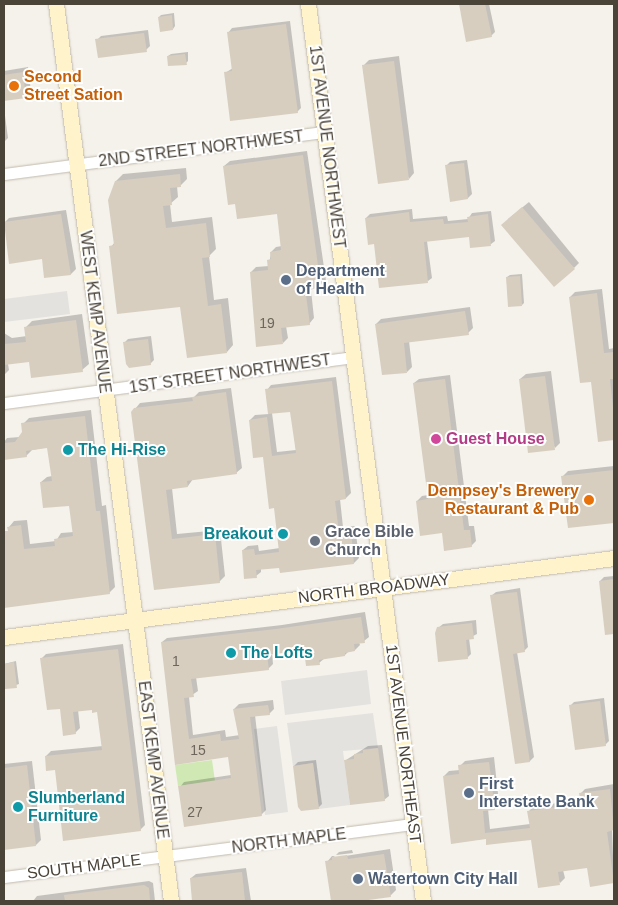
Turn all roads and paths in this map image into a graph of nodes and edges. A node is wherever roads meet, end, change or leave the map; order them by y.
1 (56, 4) edge
2 (308, 4) edge
3 (325, 132) junction
4 (76, 165) junction
5 (4, 174) edge
6 (354, 357) junction
7 (105, 391) junction
8 (4, 403) edge
9 (614, 558) edge
10 (384, 588) junction
11 (134, 619) junction
12 (4, 637) edge
13 (413, 824) junction
14 (165, 857) junction
15 (4, 877) edge
16 (171, 901) edge
17 (423, 901) edge

1 - 4 street, WEST KEMP AVENUE
2 - 3 street, 1ST AVENUE NORTHWEST
3 - 4 street, 2ND STREET NORTHWEST
3 - 6 street, 1ST AVENUE NORTHWEST
4 - 5 street, 2ND STREET NORTHWEST
4 - 7 street, WEST KEMP AVENUE
6 - 7 street, 1ST STREET NORTHWEST
6 - 10 street, 1ST AVENUE NORTHWEST
7 - 8 street, 1ST STREET NORTHWEST
7 - 11 street, WEST KEMP AVENUE
9 - 10 street, NORTH BROADWAY
10 - 11 street, NORTH BROADWAY
10 - 13 street, 1ST AVENUE NORTHEAST
11 - 12 street, NORTH BROADWAY
11 - 14 street, EAST KEMP AVENUE
13 - 14 street, NORTH MAPLE
13 - 17 street, 1ST AVENUE NORTHEAST
14 - 15 street, SOUTH MAPLE
14 - 16 street, EAST KEMP AVENUE

